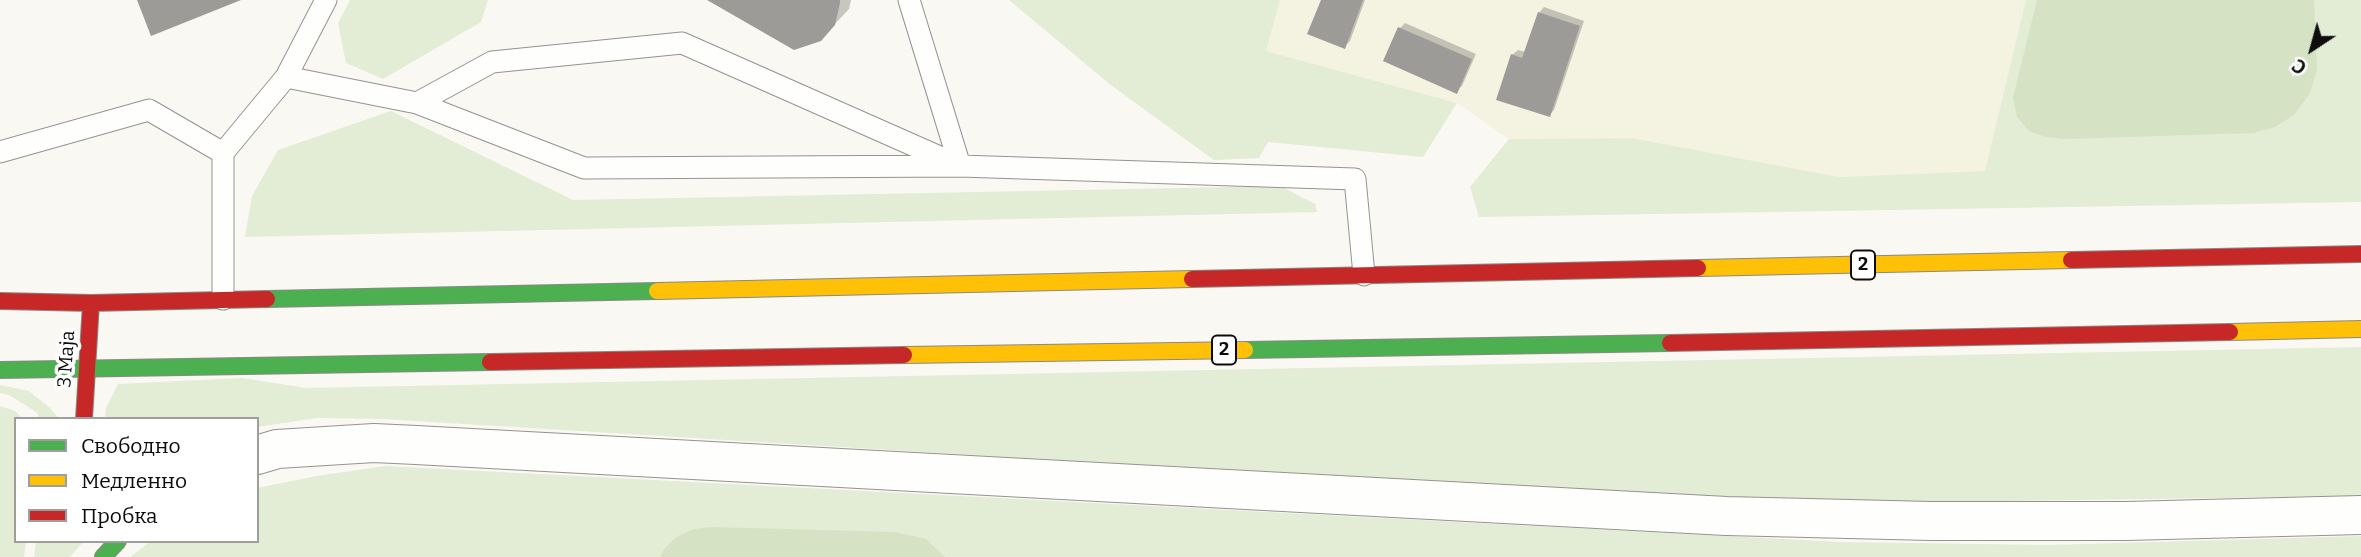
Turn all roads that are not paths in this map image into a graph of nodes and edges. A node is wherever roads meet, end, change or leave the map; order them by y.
1 (326, 0) edge
2 (909, 0) edge
3 (286, 77) junction
4 (417, 103) junction
5 (0, 152) edge
6 (223, 153) junction
7 (960, 166) junction
8 (2361, 254) edge
9 (1364, 275) junction
10 (223, 299) junction
11 (0, 301) edge
12 (92, 303) junction
13 (2361, 329) edge
14 (0, 370) edge
15 (87, 370) junction
16 (84, 417) edge
17 (259, 455) edge
18 (2361, 515) edge
19 (116, 543) edge
20 (103, 557) edge

1 - 3 lane
2 - 7 lane
3 - 4 lane
3 - 6 lane
4 - 7 lane
4 - 7 lane
5 - 6 lane
6 - 10 lane
7 - 9 lane
8 - 9 main road, 2
9 - 10 main road, 2
10 - 12 main road, 2
11 - 12 main road, 2
12 - 15 main road, 3 Maja
13 - 15 main road, 2
14 - 15 main road, 2
15 - 16 main road, 3 Maja
17 - 18 street
19 - 20 main road

